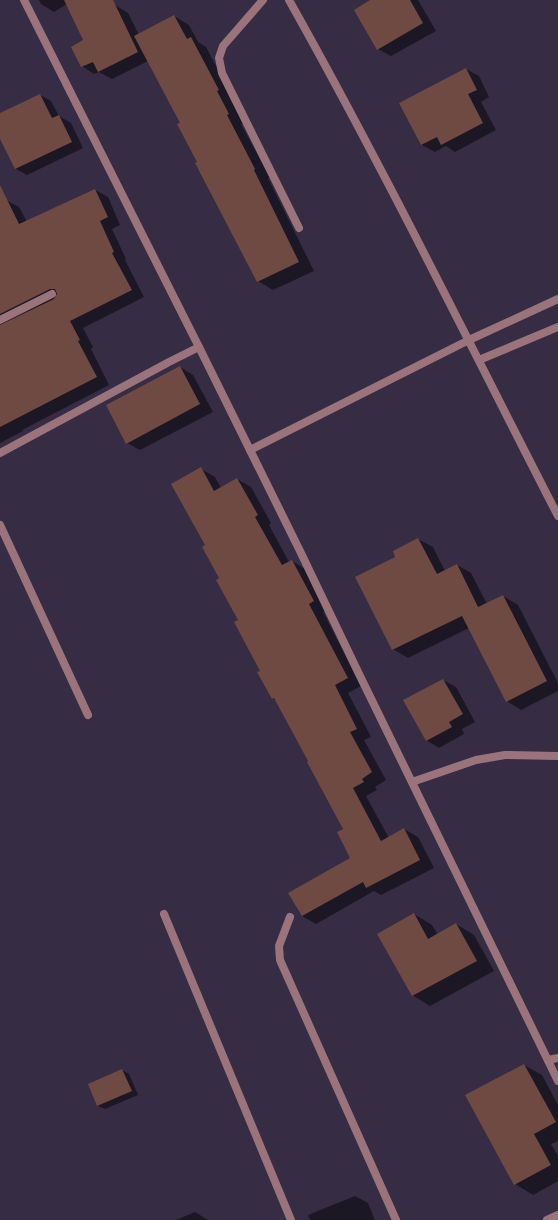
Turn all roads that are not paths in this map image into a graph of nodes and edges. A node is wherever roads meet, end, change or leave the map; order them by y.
1 (24, 0) edge
2 (263, 0) edge
3 (289, 0) edge
4 (299, 228) dead end
5 (52, 294) dead end
6 (558, 299) edge
7 (0, 320) edge
8 (558, 327) edge
9 (469, 340) junction
10 (200, 347) junction
11 (479, 360) junction
12 (250, 450) junction
13 (0, 452) edge
14 (558, 516) edge
15 (0, 525) edge
16 (88, 715) dead end
17 (558, 756) edge
18 (412, 782) junction
19 (164, 914) dead end
20 (290, 917) dead end
21 (558, 1058) edge
22 (548, 1060) junction
23 (558, 1081) edge
24 (558, 1215) edge
25 (291, 1220) edge
26 (396, 1220) edge
27 (546, 1220) edge

1 - 10 street
2 - 4 street
3 - 9 street
5 - 7 street
6 - 9 street
8 - 11 street
9 - 11 street
9 - 12 street
10 - 12 street
10 - 13 street
11 - 14 street
12 - 18 street
15 - 16 street
17 - 18 street
18 - 22 street
19 - 25 street
20 - 26 street
21 - 22 street
22 - 23 street
24 - 27 street

